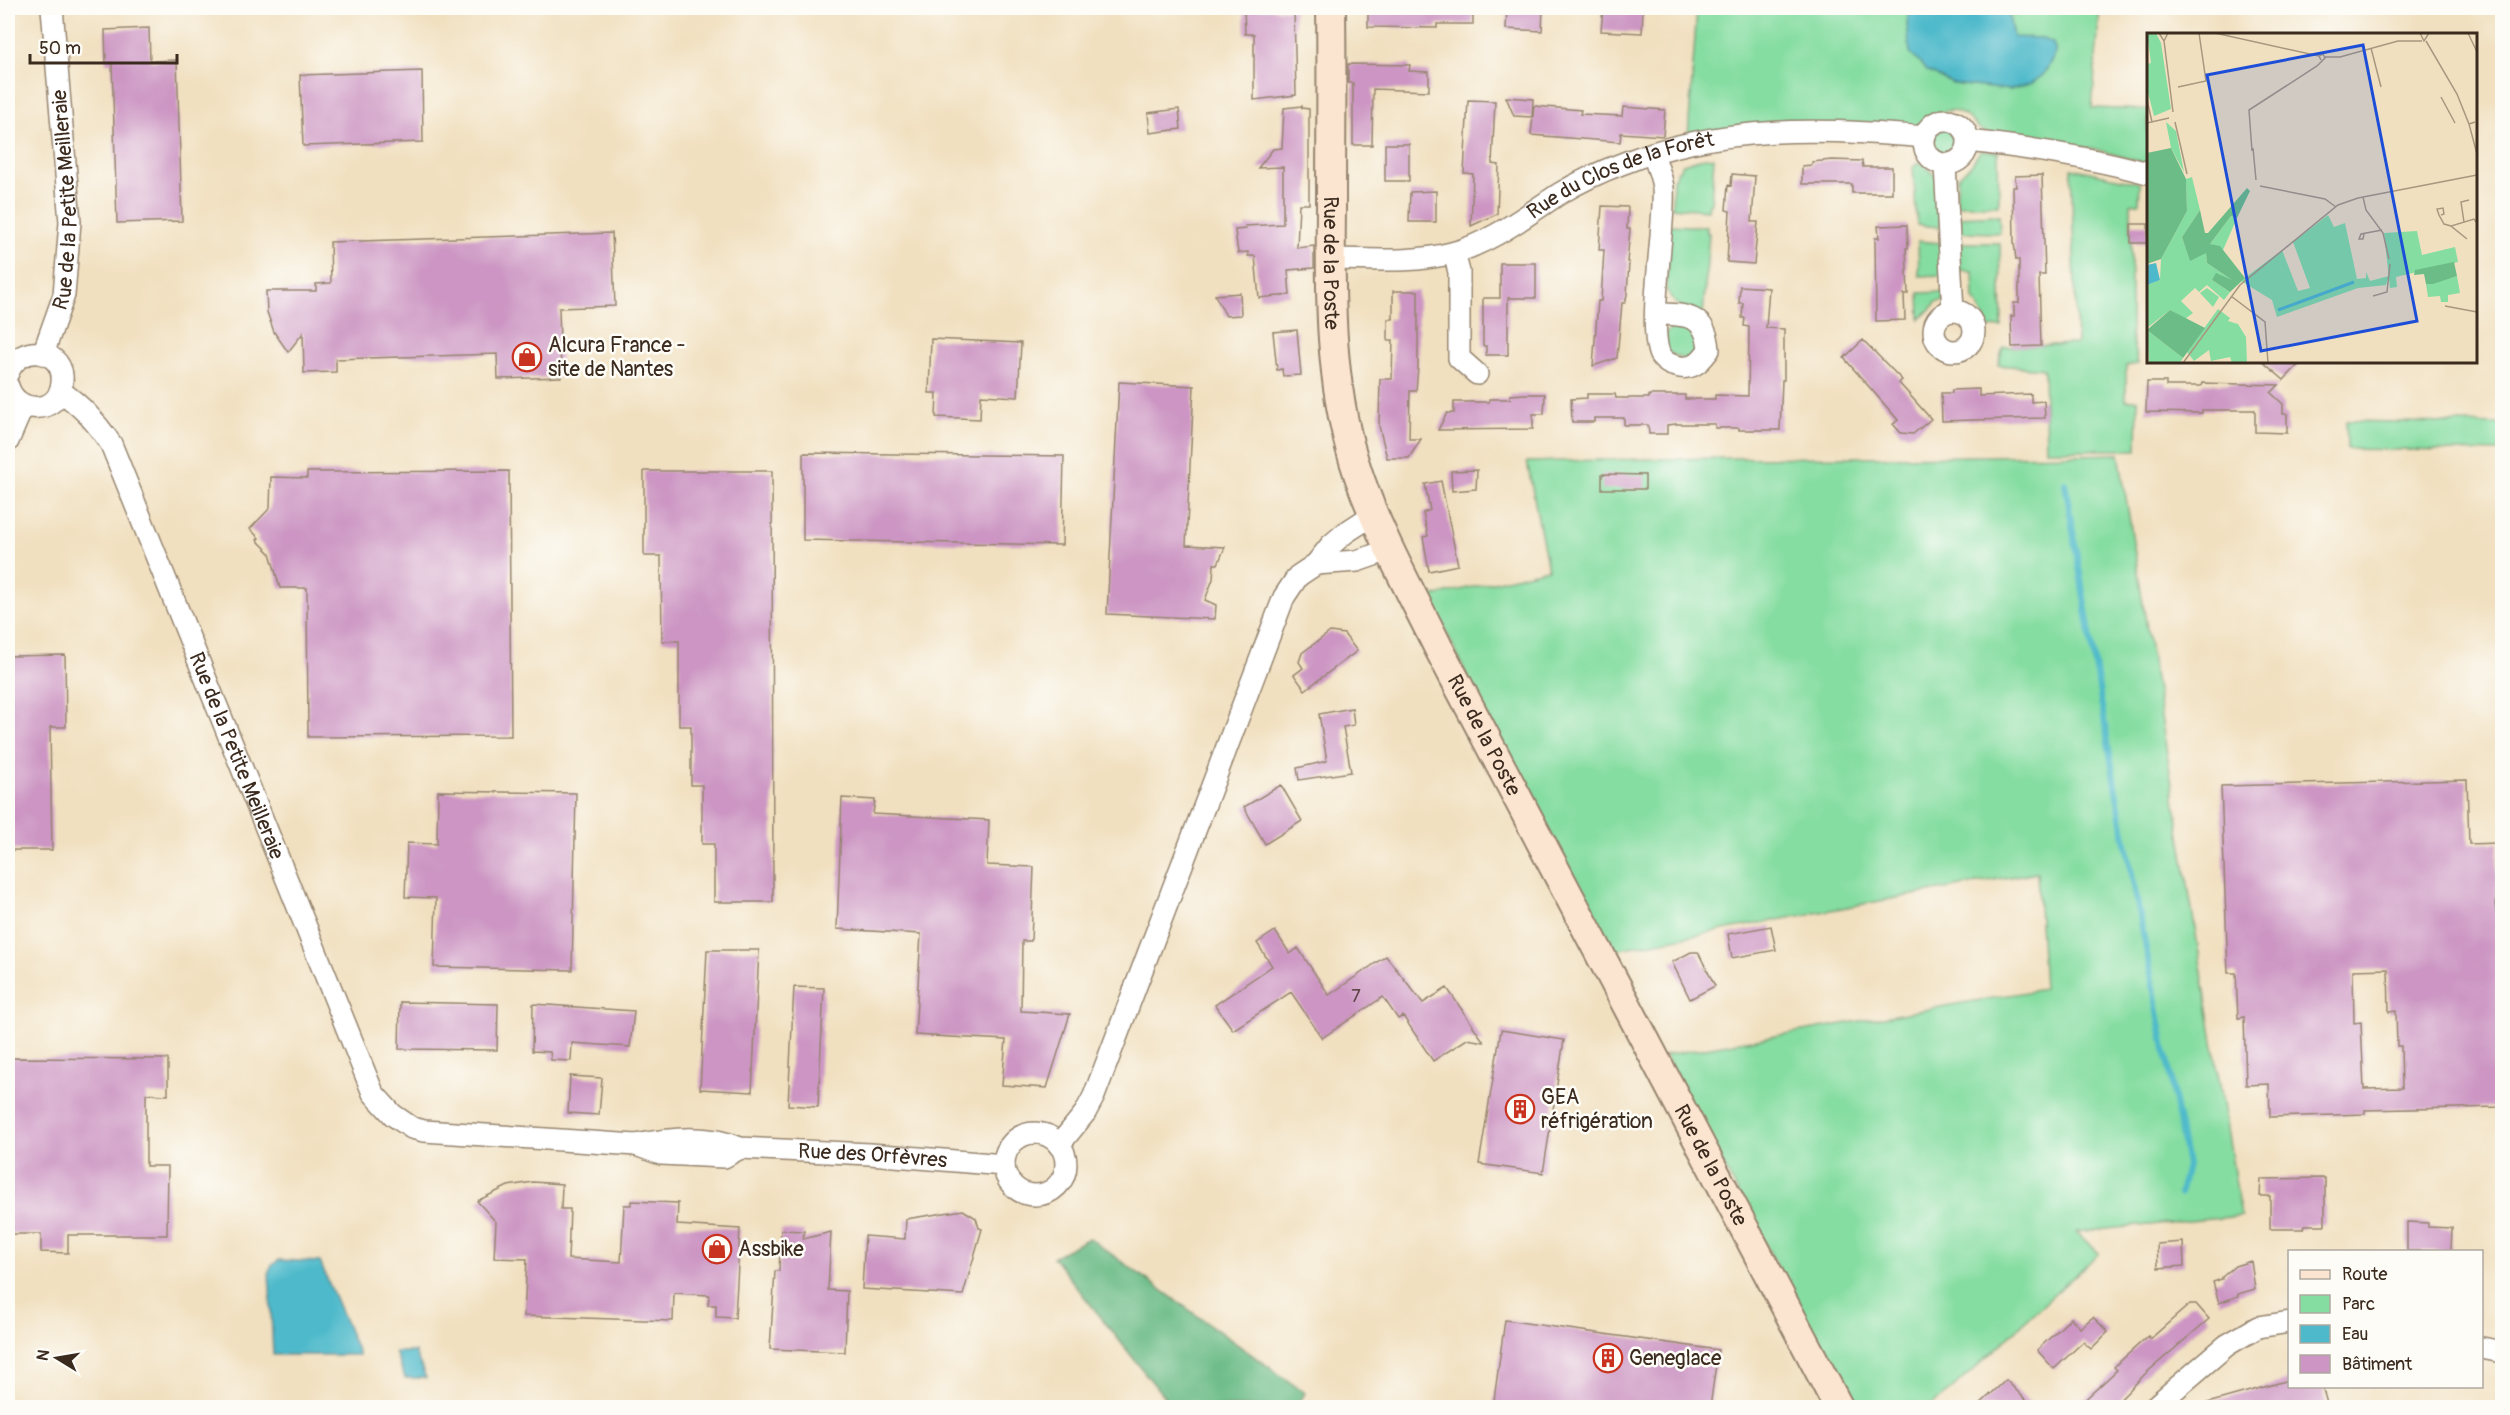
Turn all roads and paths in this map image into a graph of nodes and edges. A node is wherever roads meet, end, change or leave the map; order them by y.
1 (52, 8) edge
2 (1331, 8) edge
3 (1924, 137) junction
4 (1969, 141) junction
5 (1653, 153) junction
6 (1945, 165) junction
7 (2147, 173) edge
8 (1454, 253) junction
9 (1330, 259) junction
10 (1953, 311) dead end
11 (1656, 314) dead end
12 (43, 354) junction
13 (8, 373) edge
14 (1478, 374) dead end
15 (8, 386) edge
16 (60, 391) junction
17 (22, 406) junction
18 (8, 441) edge
19 (1374, 514) junction
20 (1389, 550) junction
21 (1316, 564) junction
22 (404, 1123) joint
23 (1059, 1145) junction
24 (1004, 1165) junction
25 (2288, 1322) edge
26 (2483, 1348) edge
27 (2502, 1352) edge
28 (1839, 1407) edge
29 (2153, 1407) edge

1 - 12 street, Rue de la Petite Meilleraie
2 - 9 street, Rue de la Poste
3 - 4 street
3 - 5 street, Rue du Clos de la Forêt
3 - 6 street
4 - 6 street
4 - 7 street
5 - 8 street, Rue du Clos de la Forêt
5 - 11 street
6 - 10 street
8 - 9 street, Rue du Clos de la Forêt
8 - 14 street
9 - 19 street, Rue de la Poste
12 - 13 street
12 - 16 street
15 - 17 street
16 - 17 street
16 - 22 street, Rue de la Petite Meilleraie
17 - 18 street
19 - 20 street, Rue de la Poste
19 - 21 street
20 - 21 street
20 - 28 street, Rue de la Poste
21 - 23 street
22 - 24 street, Rue des Orfèvres
23 - 24 street
23 - 24 street
25 - 29 street
26 - 27 street

